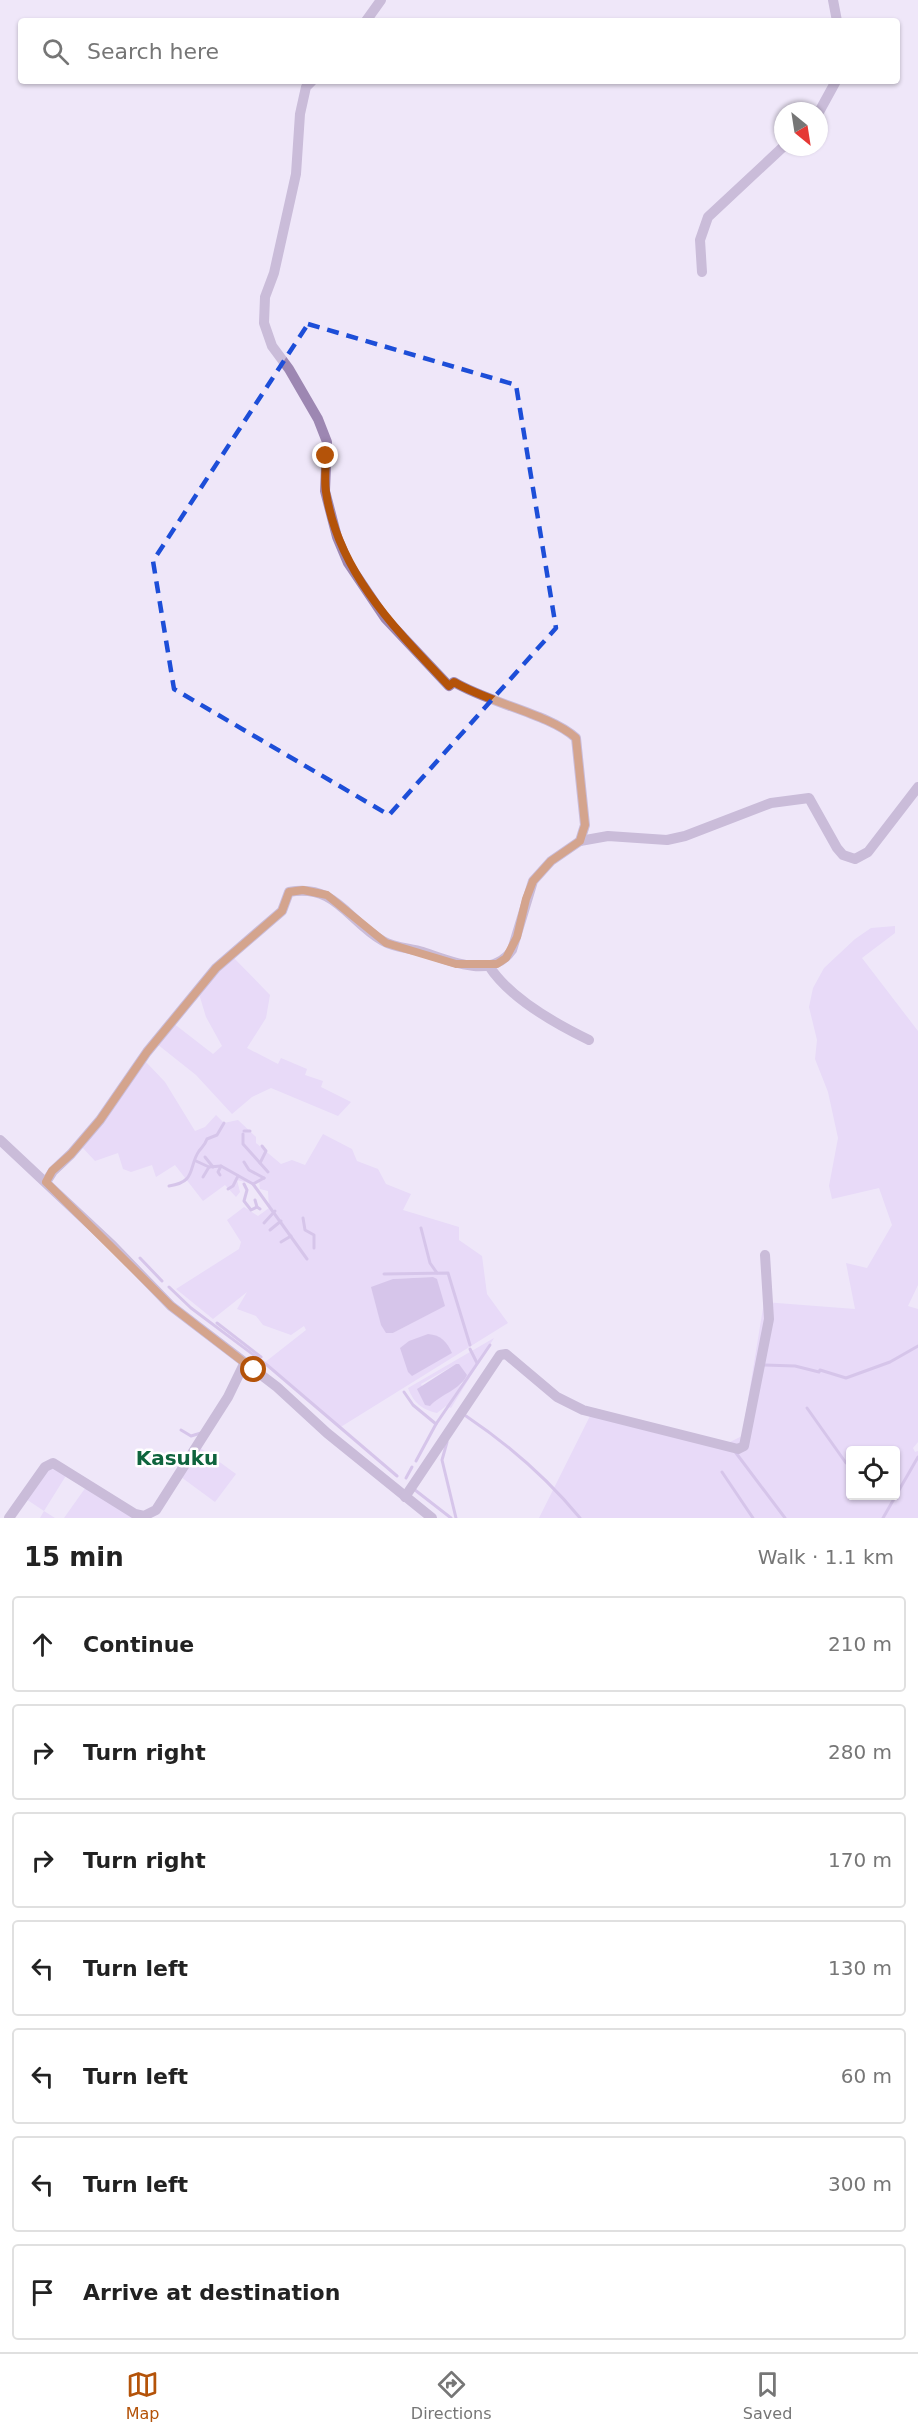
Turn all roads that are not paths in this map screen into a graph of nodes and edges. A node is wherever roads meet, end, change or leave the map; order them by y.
1 (381, 0) edge
2 (833, 0) edge
3 (368, 18) edge
4 (836, 18) edge
5 (309, 84) edge
6 (834, 84) edge
7 (824, 102) edge
8 (774, 155) edge
9 (702, 272) dead end
10 (918, 787) edge
11 (585, 825) junction
12 (608, 836) junction
13 (580, 841) junction
14 (489, 966) junction
15 (590, 1040) dead end
16 (0, 1140) edge
17 (46, 1182) junction
18 (765, 1255) dead end
19 (244, 1364) junction
20 (405, 1497) junction
21 (157, 1514) edge
22 (9, 1518) edge
23 (432, 1518) edge

1 - 3 street
2 - 4 street
5 - 11 street
6 - 7 street
8 - 9 street
10 - 12 street
11 - 12 street
11 - 13 street
12 - 13 street
13 - 14 street
14 - 15 street
14 - 17 street
16 - 17 street
17 - 19 street
18 - 20 street
19 - 20 street
19 - 21 street
20 - 23 street
21 - 22 street

